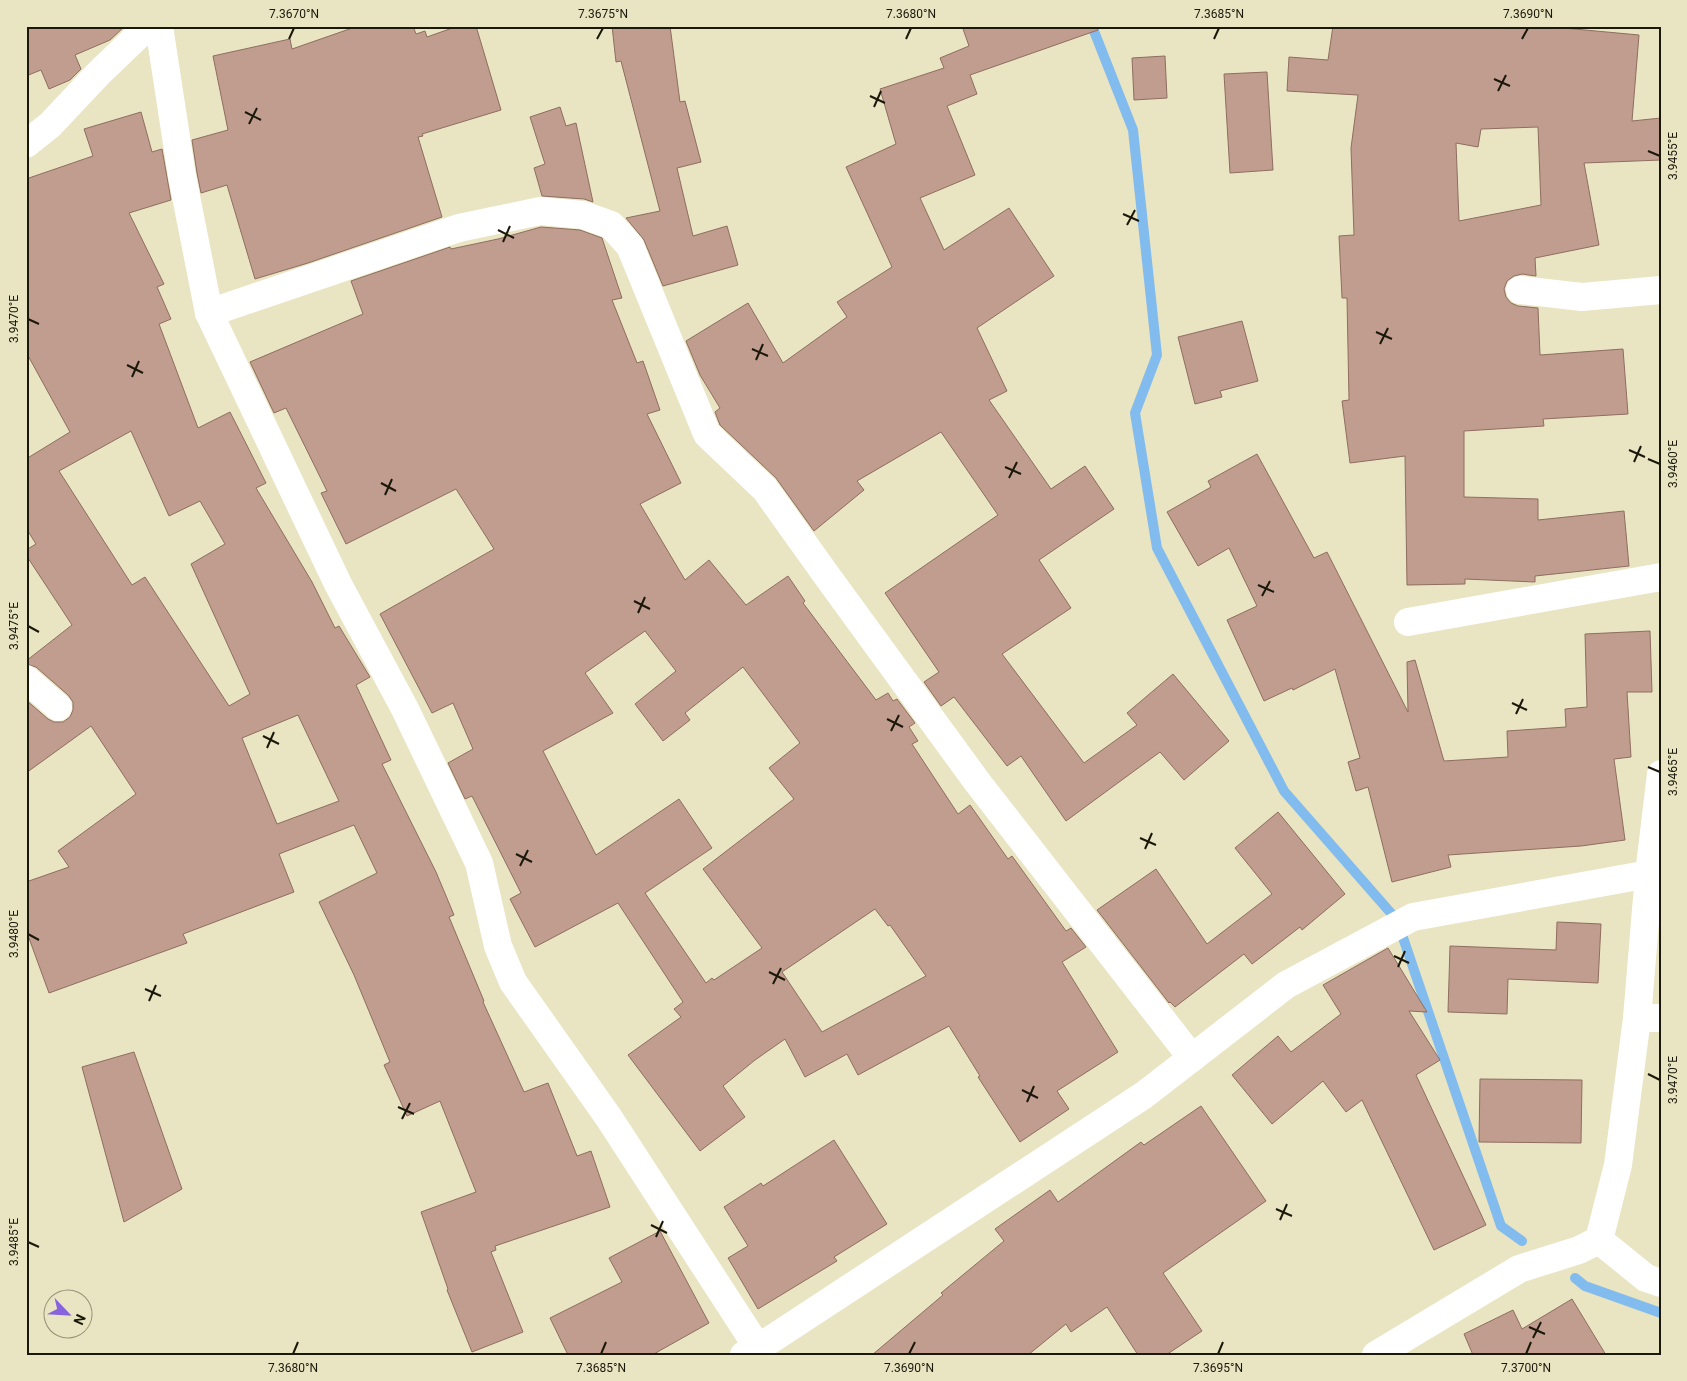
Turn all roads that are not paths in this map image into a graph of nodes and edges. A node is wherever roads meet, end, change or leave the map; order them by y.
1 (148, 26) edge
2 (159, 26) edge
3 (26, 144) edge
4 (1520, 290) dead end
5 (1661, 290) edge
6 (209, 313) junction
7 (1661, 577) edge
8 (1408, 622) dead end
9 (26, 680) edge
10 (58, 707) dead end
11 (1661, 774) edge
12 (1649, 874) junction
13 (1649, 1018) edge
14 (1192, 1058) junction
15 (1599, 1240) junction
16 (1661, 1284) edge
17 (751, 1351) edge
18 (1376, 1355) edge

1 - 3 street
2 - 6 street
4 - 5 street
6 - 14 street
6 - 17 street
7 - 8 street
9 - 10 street
11 - 12 street
12 - 13 street
12 - 14 street
13 - 15 street
14 - 17 street
15 - 16 street
15 - 18 street

